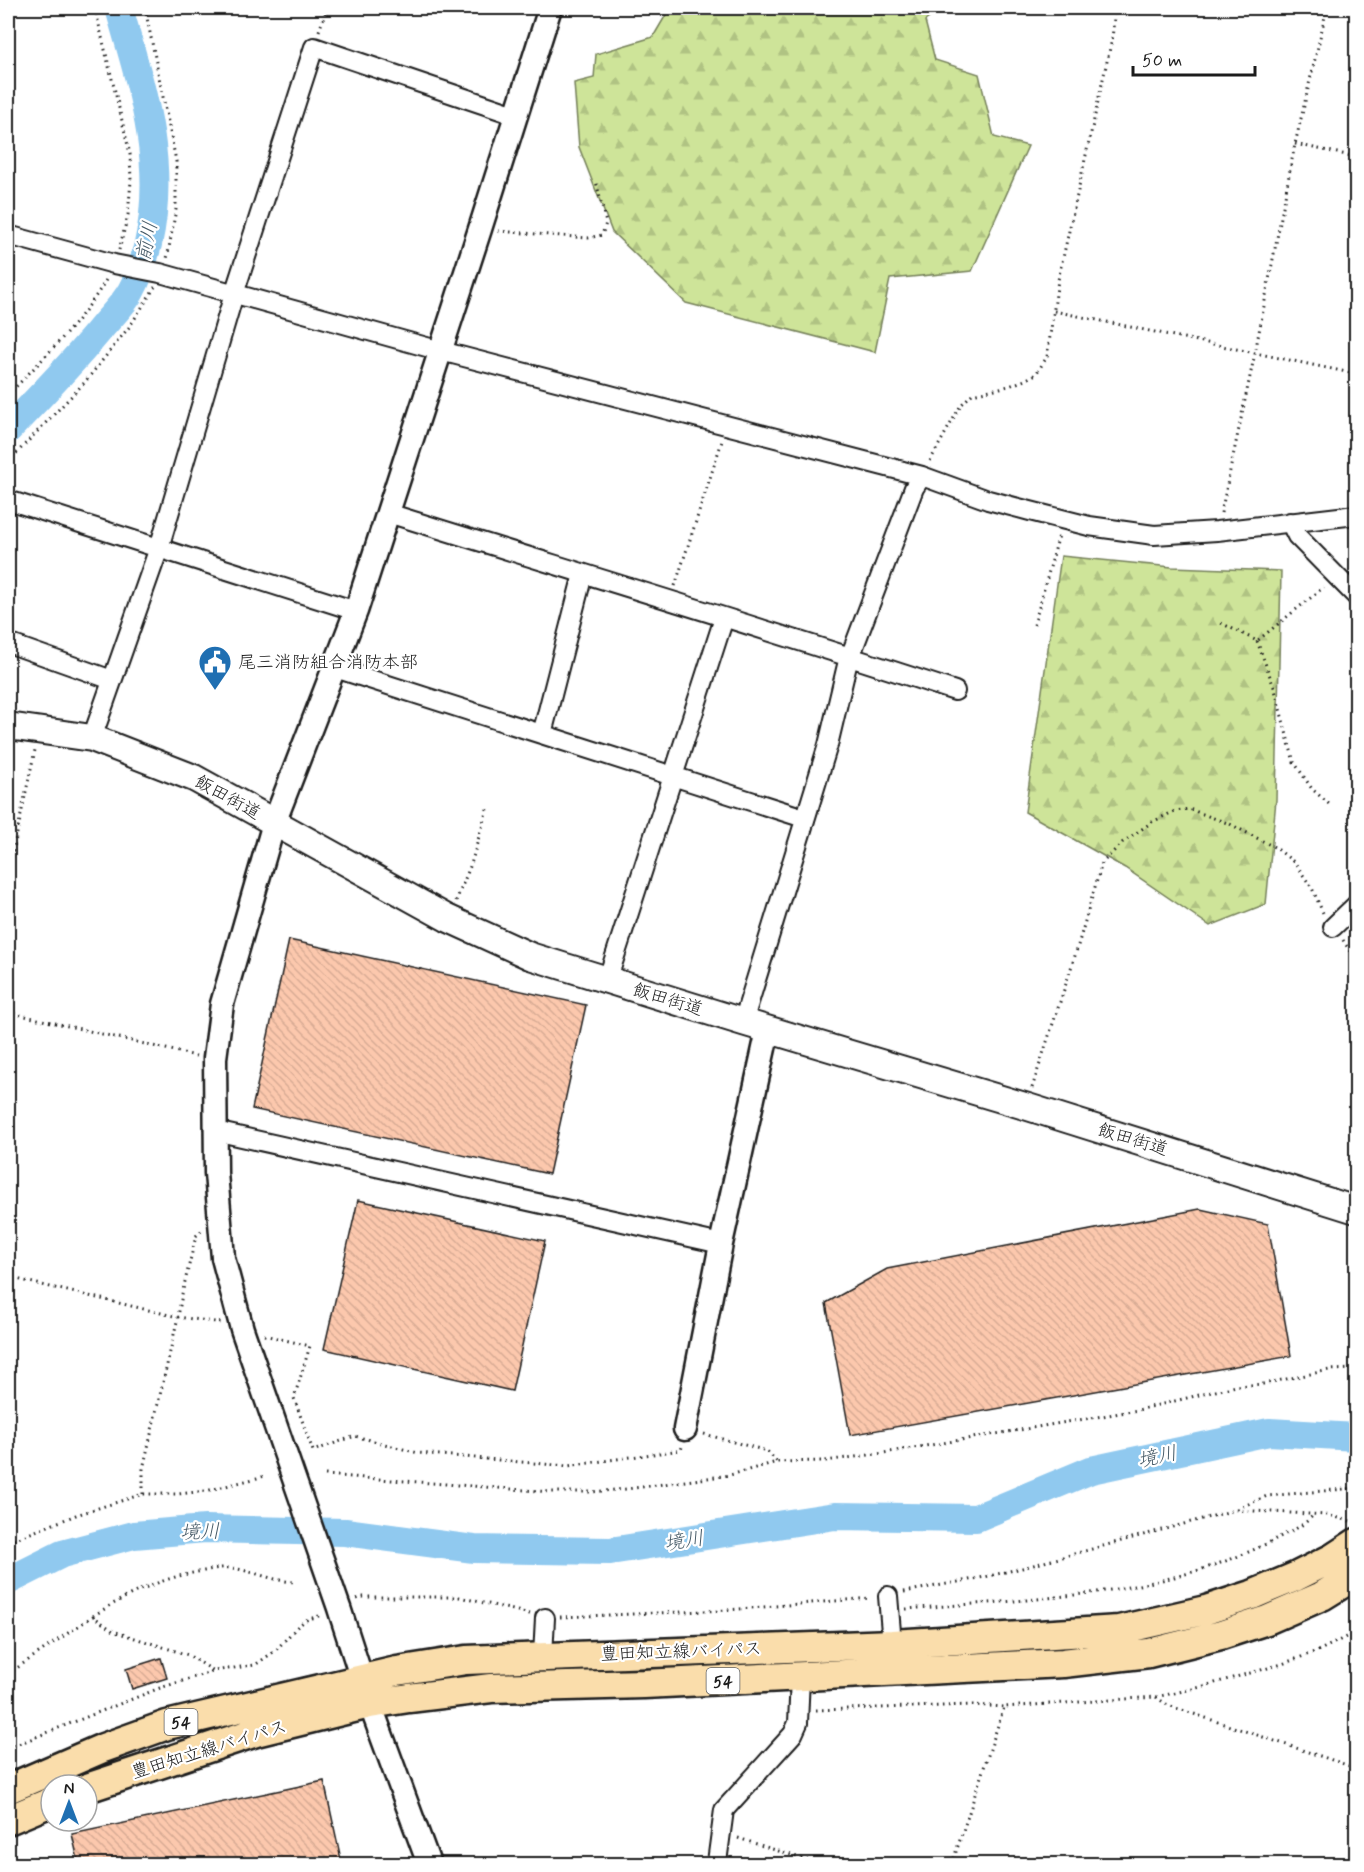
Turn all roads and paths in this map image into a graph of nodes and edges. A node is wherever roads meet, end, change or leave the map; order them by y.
1 (95, 8) edge
2 (327, 8) edge
3 (550, 8) edge
4 (1115, 8) edge
5 (1328, 8) edge
6 (314, 47) junction
7 (515, 115) junction
8 (1295, 144) junction
9 (1356, 157) edge
10 (596, 181) dead end
11 (480, 229) junction
12 (8, 235) edge
13 (117, 264) junction
14 (234, 294) junction
15 (1054, 311) junction
16 (441, 351) junction
17 (1255, 353) junction
18 (1356, 374) edge
19 (8, 395) edge
20 (727, 425) junction
21 (921, 476) junction
22 (8, 500) edge
23 (388, 513) junction
24 (1356, 515) edge
25 (1064, 520) junction
26 (1290, 522) junction
27 (1217, 531) junction
28 (159, 548) junction
29 (583, 574) junction
30 (1337, 577) junction
31 (1356, 596) edge
32 (670, 599) junction
33 (356, 611) junction
34 (724, 618) junction
35 (1221, 623) dead end
36 (1034, 625) dead end
37 (1257, 641) junction
38 (8, 643) edge
39 (852, 657) junction
40 (335, 668) junction
41 (112, 680) junction
42 (955, 691) dead end
43 (8, 726) edge
44 (40, 730) junction
45 (542, 734) junction
46 (92, 738) junction
47 (673, 777) junction
48 (1329, 804) dead end
49 (487, 809) dead end
50 (804, 818) junction
51 (274, 823) junction
52 (8, 874) edge
53 (1356, 905) edge
54 (447, 918) junction
55 (1333, 927) junction
56 (1356, 961) edge
57 (607, 981) junction
58 (8, 1012) edge
59 (743, 1022) junction
60 (768, 1030) junction
61 (216, 1058) junction
62 (1026, 1106) junction
63 (215, 1131) junction
64 (1356, 1210) edge
65 (202, 1230) dead end
66 (721, 1244) junction
67 (8, 1277) edge
68 (178, 1317) junction
69 (242, 1329) junction
70 (1356, 1369) edge
71 (686, 1429) junction
72 (777, 1462) junction
73 (325, 1475) dead end
74 (265, 1476) dead end
75 (1356, 1488) edge
76 (143, 1494) junction
77 (1235, 1510) junction
78 (1314, 1514) junction
79 (1353, 1532) edge
80 (8, 1542) edge
81 (1356, 1575) edge
82 (295, 1582) dead end
83 (357, 1599) dead end
84 (888, 1603) junction
85 (322, 1615) dead end
86 (93, 1616) junction
87 (544, 1618) junction
88 (1356, 1632) edge
89 (892, 1644) junction
90 (543, 1656) junction
91 (214, 1671) junction
92 (8, 1674) edge
93 (800, 1677) junction
94 (366, 1692) junction
95 (1156, 1696) junction
96 (1004, 1707) junction
97 (799, 1711) junction
98 (8, 1748) edge
99 (1356, 1768) edge
100 (99, 1784) edge
101 (8, 1789) edge
102 (39, 1807) edge
103 (8, 1820) edge
104 (721, 1832) junction
105 (429, 1864) edge
106 (715, 1864) edge
107 (819, 1864) edge
108 (952, 1864) edge

1 - 13 path
2 - 6 path
3 - 7 street
4 - 15 path
5 - 8 path
6 - 7 street
6 - 14 street
7 - 11 street
8 - 9 path
8 - 17 path
10 - 11 path
11 - 16 street
12 - 13 street
13 - 14 street
13 - 19 path
14 - 16 street
14 - 28 street
15 - 17 path
15 - 21 path
16 - 20 street
16 - 23 street
17 - 18 path
17 - 27 path
20 - 21 street
20 - 32 path
21 - 25 street
21 - 39 street
22 - 28 street
23 - 29 street
23 - 33 street
24 - 26 street
25 - 27 street
25 - 36 path
26 - 27 street
26 - 30 street
28 - 33 street
28 - 41 street
29 - 32 street
29 - 45 street
30 - 31 street
30 - 37 path
32 - 34 street
33 - 40 street
34 - 39 street
34 - 47 street
35 - 37 path
37 - 48 path
38 - 41 street
39 - 42 street
39 - 50 street
40 - 45 street
40 - 51 street
41 - 46 street
43 - 44 main road, 飯田街道
44 - 46 main road, 飯田街道
44 - 52 path
45 - 47 street
46 - 51 main road, 飯田街道
47 - 50 street
47 - 57 street
49 - 54 path
50 - 59 street
51 - 54 main road, 飯田街道
51 - 61 street
53 - 55 street
54 - 57 main road, 飯田街道
55 - 56 path
55 - 62 path
57 - 59 main road, 飯田街道
58 - 61 path
59 - 60 main road, 飯田街道
60 - 62 main road, 飯田街道
60 - 66 street
61 - 63 street
62 - 64 main road, 飯田街道
63 - 66 street
63 - 69 street
65 - 68 path
66 - 71 street
67 - 68 path
68 - 69 path
68 - 76 path
69 - 71 path
69 - 94 street
70 - 72 path
71 - 72 path
72 - 73 path
74 - 76 path
75 - 77 path
76 - 80 path
77 - 78 path
77 - 84 path
78 - 79 path
78 - 84 path
79 - 89 main road, 豊田知立線バイパス / 54
81 - 93 main road, 豊田知立線バイパス / 54
82 - 86 path
83 - 87 path
84 - 87 path
84 - 89 street
85 - 91 path
86 - 91 path
86 - 92 path
87 - 90 street
88 - 95 path
89 - 90 main road, 豊田知立線バイパス / 54
90 - 94 main road, 豊田知立線バイパス / 54
91 - 98 path
93 - 94 main road, 豊田知立線バイパス / 54
93 - 97 street
94 - 100 main road, 豊田知立線バイパス / 54
94 - 101 main road, 豊田知立線バイパス / 54
94 - 105 street
95 - 96 path
95 - 99 path
96 - 97 path
96 - 108 path
97 - 104 street
102 - 103 main road
104 - 106 street
104 - 107 path

